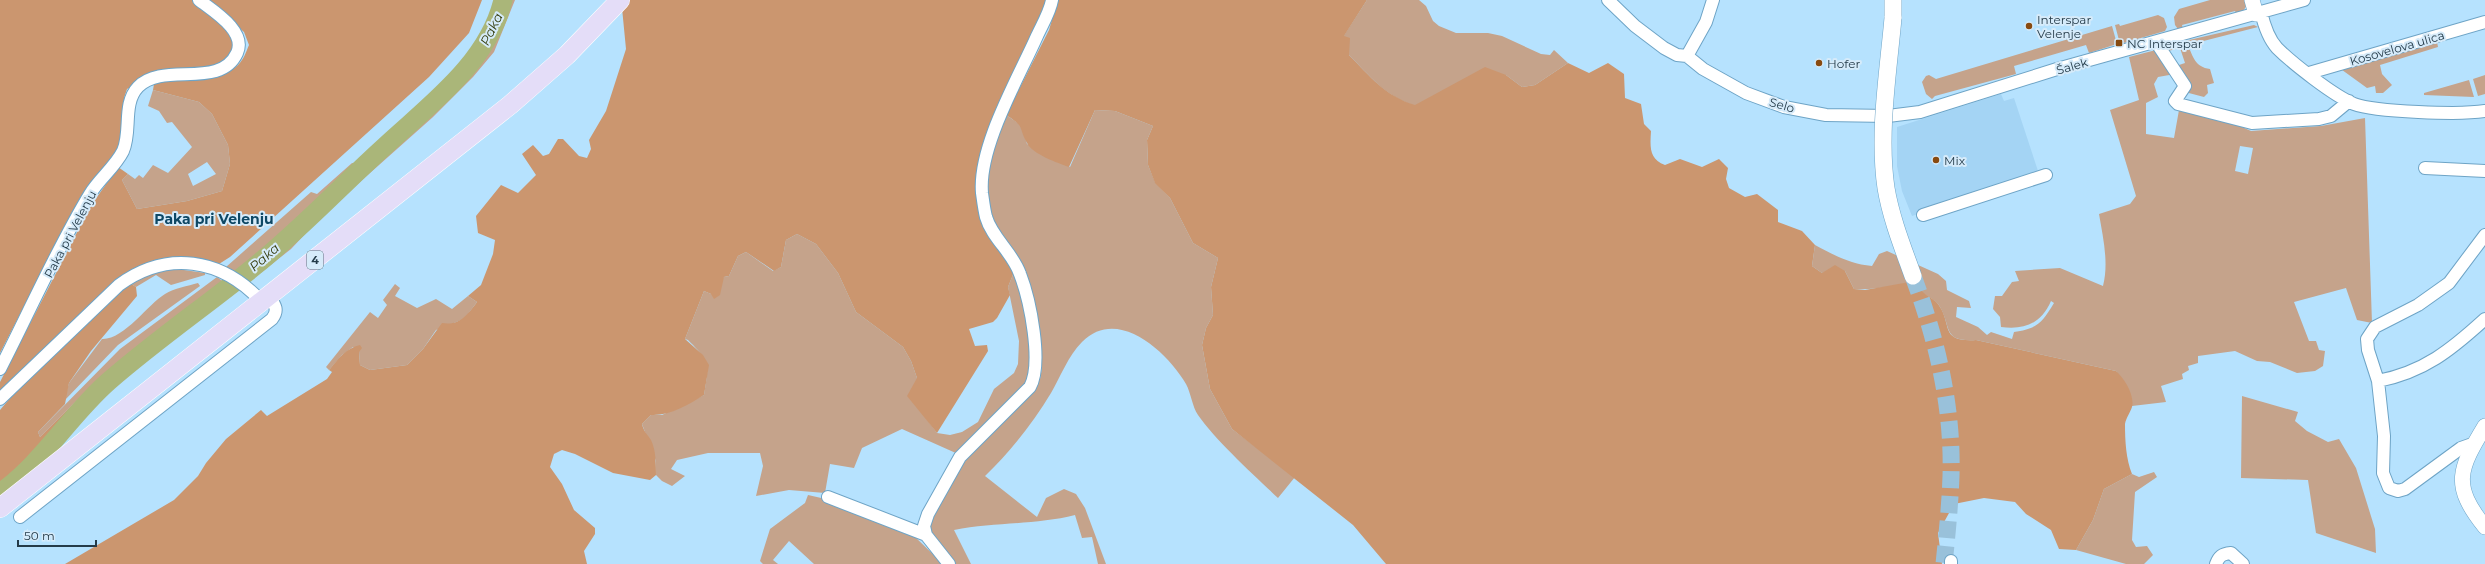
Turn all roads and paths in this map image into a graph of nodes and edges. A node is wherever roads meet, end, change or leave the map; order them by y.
1 (200, 0) edge
2 (620, 0) edge
3 (1052, 0) edge
4 (1608, 0) edge
5 (1713, 0) edge
6 (1893, 0) edge
7 (2304, 0) edge
8 (2256, 8) edge
9 (2485, 22) edge
10 (2156, 42) junction
11 (1687, 56) junction
12 (2309, 73) junction
13 (2349, 101) junction
14 (2485, 111) edge
15 (1888, 116) joint
16 (2425, 168) dead end
17 (2485, 171) edge
18 (2046, 175) dead end
19 (1923, 215) dead end
20 (2485, 235) edge
21 (1913, 276) tunnel mouth
22 (265, 299) junction
23 (2485, 319) edge
24 (0, 369) edge
25 (2378, 381) junction
26 (0, 399) edge
27 (2485, 426) edge
28 (2475, 443) junction
29 (828, 497) dead end
30 (0, 508) edge
31 (20, 517) dead end
32 (2485, 527) edge
33 (926, 536) junction
34 (949, 564) edge
35 (2216, 564) edge
36 (2244, 564) edge

1 - 24 street, Paka pri Velenju
2 - 22 main road, 4
3 - 33 street
4 - 11 street, Selo
5 - 11 street
6 - 21 main road, bridge
7 - 8 street, Šalek
8 - 10 street, Šalek
8 - 12 street
9 - 12 street, Kosovelova ulica
10 - 13 street
10 - 15 street, Šalek
11 - 15 street, Selo
12 - 13 street
13 - 14 street
16 - 17 street
18 - 19 street
20 - 25 street
22 - 26 street
22 - 30 main road, 4
22 - 31 street
23 - 25 street
25 - 28 street
27 - 28 street
28 - 32 street
29 - 33 street
33 - 34 street
35 - 36 street

